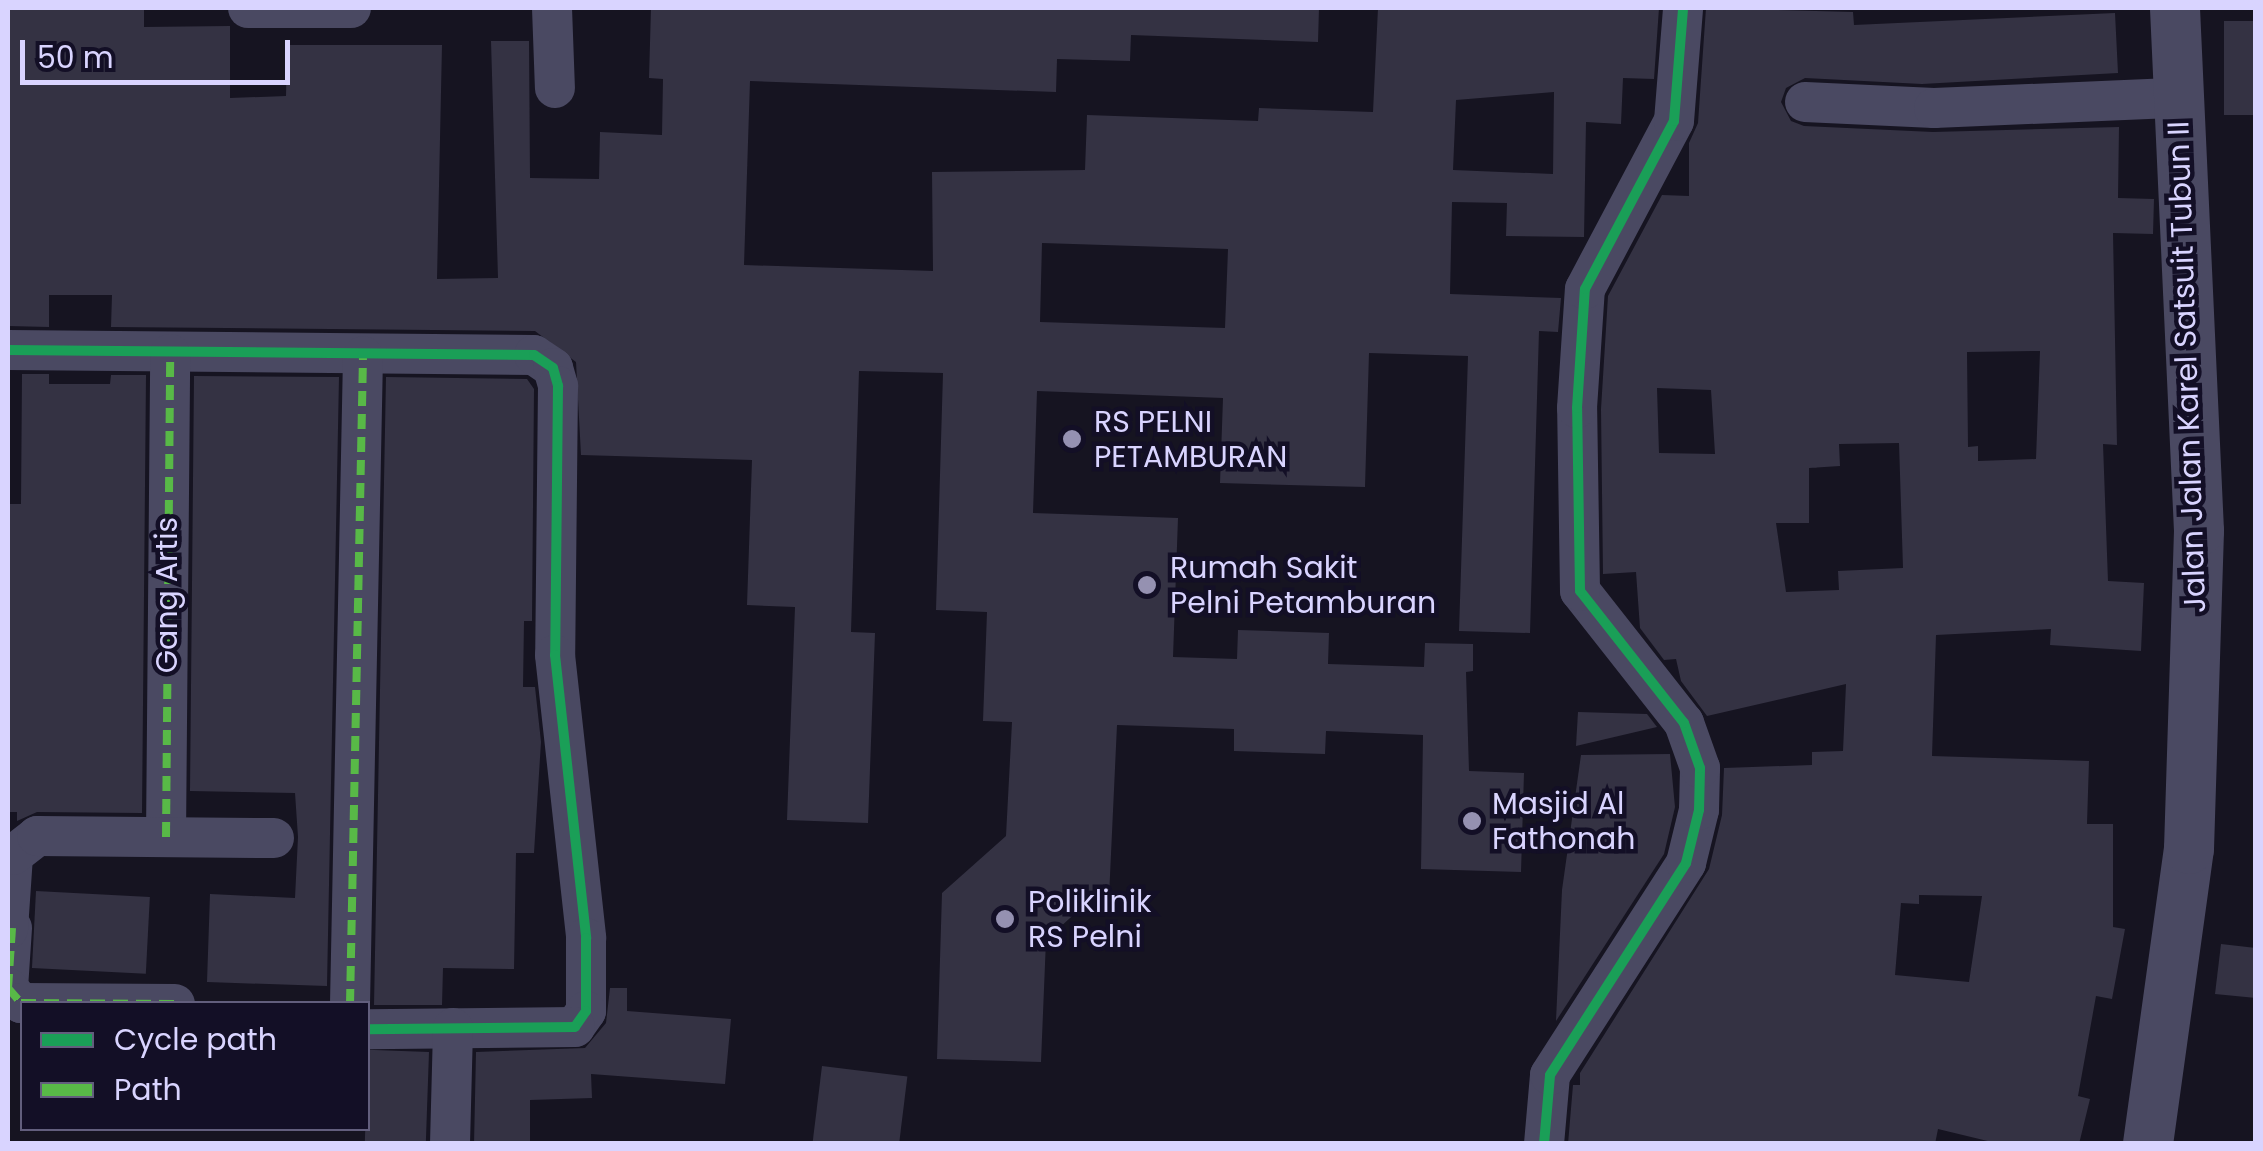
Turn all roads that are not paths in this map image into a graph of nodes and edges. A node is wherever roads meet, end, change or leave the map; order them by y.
1 (248, 8) edge
2 (351, 8) edge
3 (552, 8) edge
4 (1683, 8) edge
5 (2174, 8) edge
6 (554, 88) dead end
7 (2177, 98) junction
8 (1804, 102) dead end
9 (8, 350) edge
10 (170, 354) junction
11 (363, 356) junction
12 (166, 837) junction
13 (274, 838) dead end
14 (10, 929) edge
15 (350, 1001) edge
16 (20, 1002) edge
17 (453, 1028) junction
18 (370, 1029) edge
19 (450, 1144) edge
20 (1544, 1144) edge
21 (2148, 1144) edge

1 - 2 street
3 - 6 street
4 - 20 street
5 - 7 street, Jalan Jalan Karel Satsuit Tubun II
7 - 8 street
7 - 21 street, Jalan Jalan Karel Satsuit Tubun II
9 - 10 street
10 - 11 street
10 - 12 street, Gang Artis
11 - 15 street
11 - 17 street
12 - 13 street
12 - 14 street
14 - 16 street
17 - 18 street
17 - 19 street

